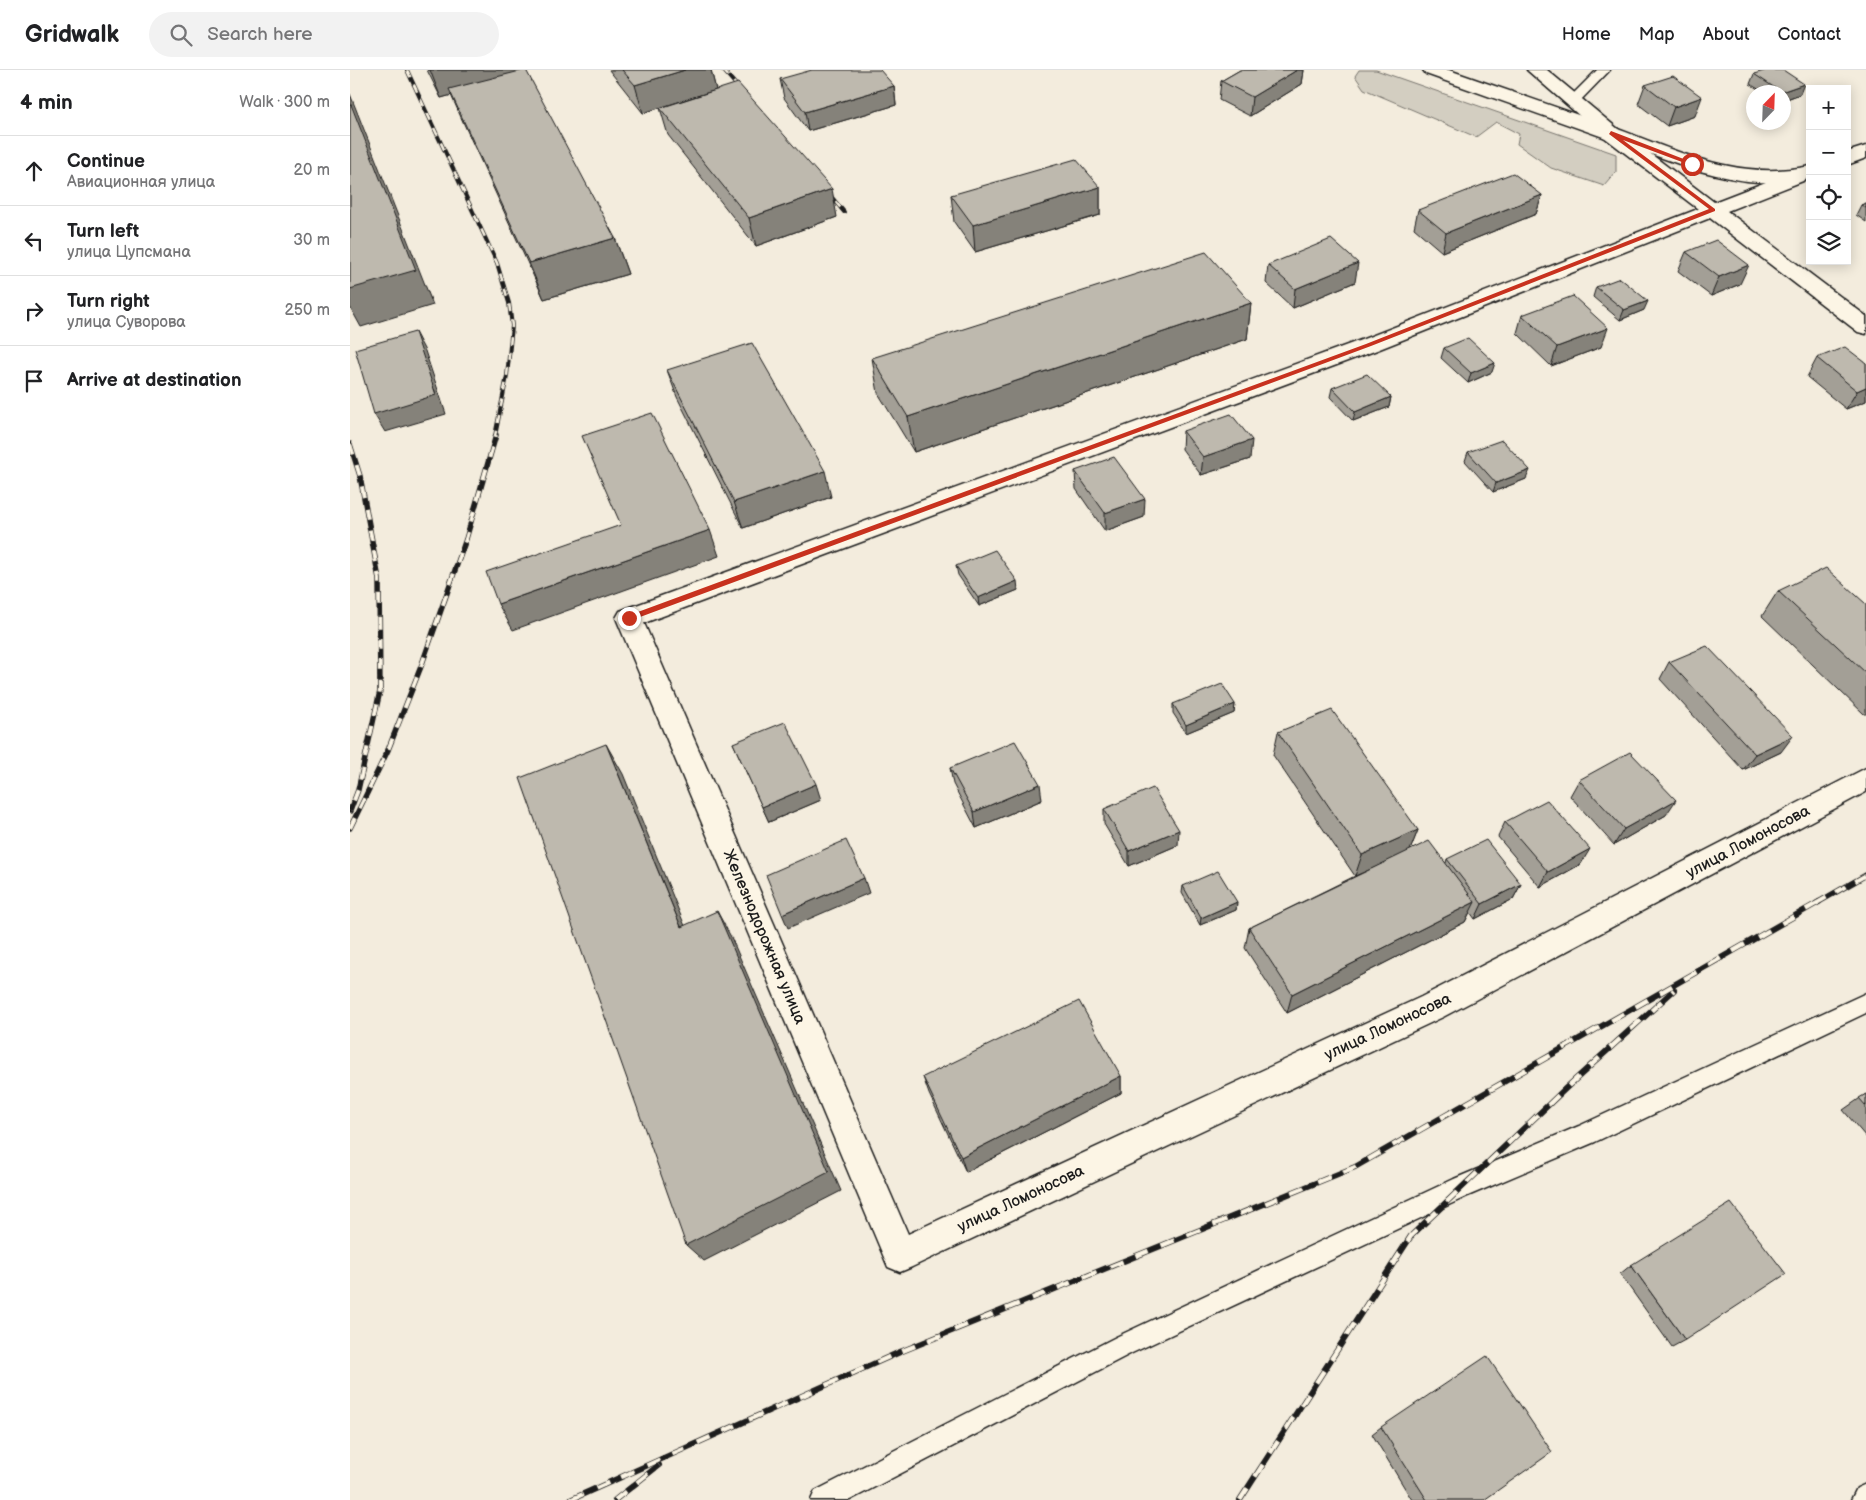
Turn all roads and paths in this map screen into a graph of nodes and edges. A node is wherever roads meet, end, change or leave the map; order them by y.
1 (1432, 70) edge
2 (1536, 70) edge
3 (1604, 70) edge
4 (1573, 101) junction
5 (1611, 133) junction
6 (1866, 152) edge
7 (1851, 158) edge
8 (1803, 174) edge
9 (1713, 210) junction
10 (1866, 326) edge
11 (1866, 780) edge
12 (1866, 1003) edge
13 (900, 1255) joint
14 (824, 1500) edge

1 - 5 street
2 - 4 street
3 - 4 lane
4 - 5 street
5 - 8 street
5 - 9 street
6 - 7 street
8 - 9 street
9 - 10 street
9 - 13 street, Железнодорожная улица
11 - 13 street, улица Ломоносова
12 - 14 lane

